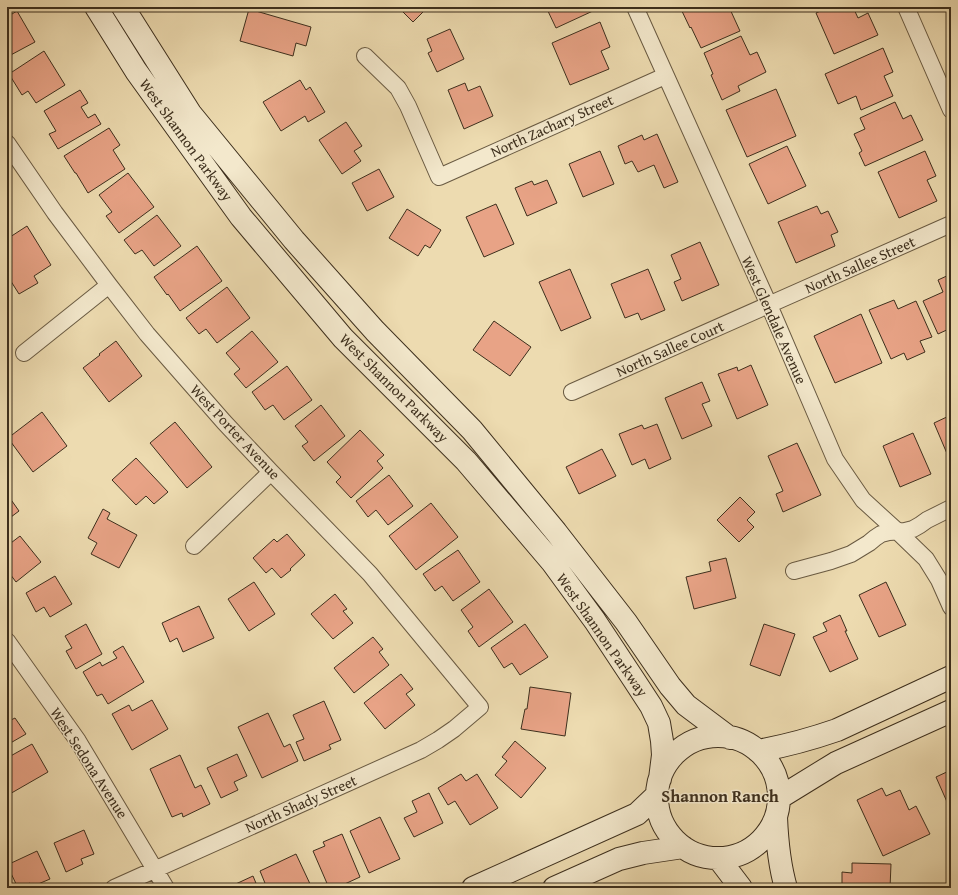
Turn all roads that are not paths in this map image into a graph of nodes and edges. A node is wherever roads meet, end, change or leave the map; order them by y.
1 (96, 7) edge
2 (123, 7) edge
3 (635, 7) edge
4 (906, 7) edge
5 (365, 56) dead end
6 (665, 76) junction
7 (951, 110) edge
8 (7, 143) edge
9 (951, 224) edge
10 (109, 286) junction
11 (769, 305) junction
12 (24, 353) dead end
13 (572, 392) dead end
14 (271, 472) junction
15 (951, 508) edge
16 (897, 531) junction
17 (194, 546) dead end
18 (794, 571) dead end
19 (951, 607) edge
20 (7, 641) edge
21 (951, 677) edge
22 (951, 698) edge
23 (480, 707) joint
24 (951, 711) edge
25 (918, 726) junction
26 (730, 738) junction
27 (758, 751) junction
28 (659, 787) junction
29 (778, 807) junction
30 (683, 847) junction
31 (719, 859) junction
32 (156, 870) junction
33 (114, 888) edge
34 (166, 888) edge
35 (473, 888) edge
36 (554, 888) edge
37 (741, 888) edge
38 (786, 888) edge

1 - 28 street, West Shannon Parkway
2 - 26 street, West Shannon Parkway
3 - 6 street, West Glendale Avenue
4 - 7 street
5 - 6 street, North Zachary Street
6 - 11 street, West Glendale Avenue
8 - 10 street, West Porter Avenue
9 - 11 street, North Sallee Street
10 - 12 street
10 - 14 street, West Porter Avenue
11 - 13 street, North Sallee Court
11 - 16 street, West Glendale Avenue
14 - 17 street
14 - 23 street, West Porter Avenue
15 - 16 street
16 - 18 street
16 - 19 street, West Glendale Avenue
20 - 32 street, West Sedona Avenue
21 - 27 street
22 - 25 street
23 - 32 street, North Shady Street
24 - 25 street
25 - 29 street
26 - 27 street
26 - 28 street
27 - 29 street
28 - 30 street
28 - 35 street
29 - 31 street
29 - 38 street
30 - 31 street
30 - 36 street
31 - 37 street
32 - 33 street, North Shady Street
32 - 34 street, West Sedona Avenue

